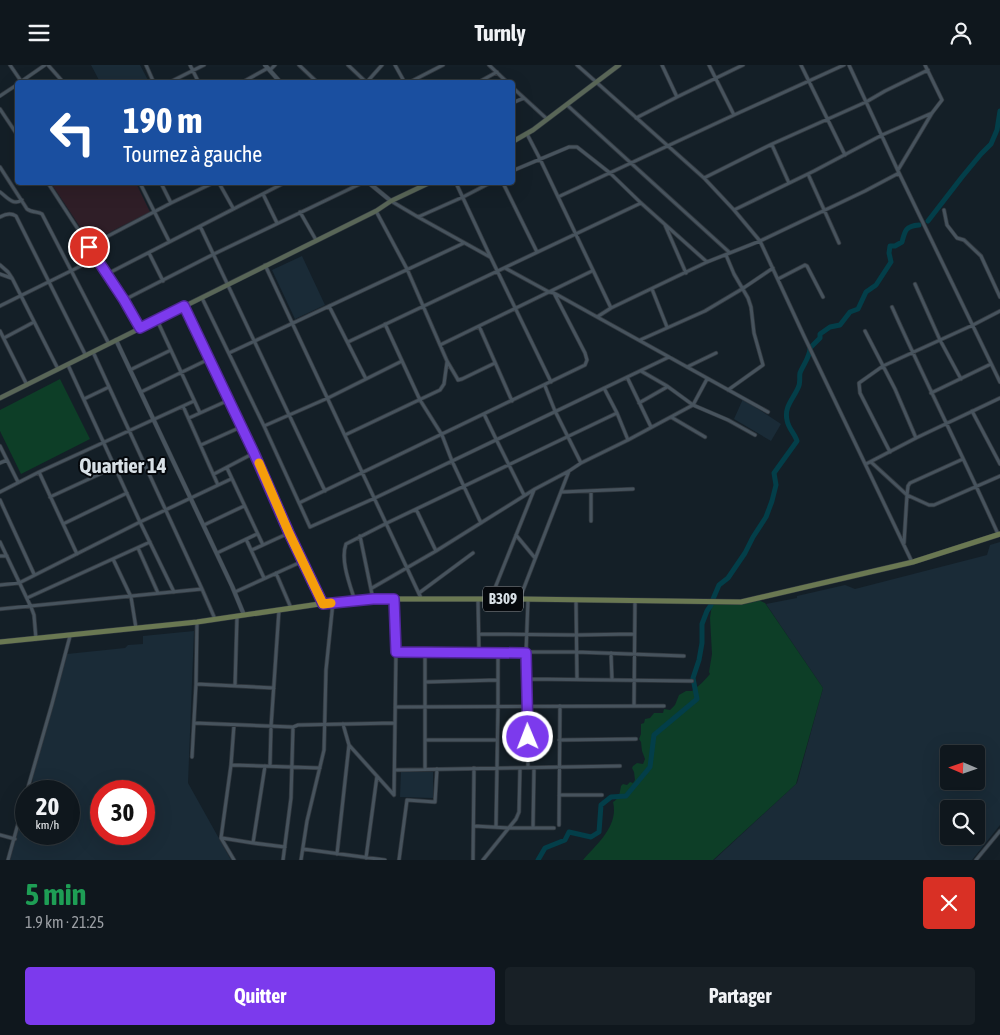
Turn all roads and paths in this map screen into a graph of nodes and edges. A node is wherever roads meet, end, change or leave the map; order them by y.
1 (10, 65) edge
2 (47, 65) edge
3 (146, 65) edge
4 (190, 65) edge
5 (204, 65) edge
6 (275, 65) edge
7 (299, 65) edge
8 (348, 65) edge
9 (382, 65) edge
10 (395, 65) edge
11 (443, 65) edge
12 (489, 65) edge
13 (576, 65) edge
14 (619, 65) edge
15 (662, 65) edge
16 (709, 65) edge
17 (743, 65) edge
18 (801, 65) edge
19 (844, 65) edge
20 (849, 65) edge
21 (925, 65) edge
22 (268, 68) edge
23 (193, 70) junction
24 (928, 70) junction
25 (497, 72) junction
26 (715, 79) junction
27 (18, 80) edge
28 (24, 80) edge
29 (61, 80) edge
30 (153, 80) edge
31 (174, 80) edge
32 (198, 80) edge
33 (247, 80) edge
34 (278, 80) edge
35 (315, 80) edge
36 (365, 80) edge
37 (369, 80) edge
38 (405, 80) edge
39 (413, 80) edge
40 (482, 80) edge
41 (505, 80) edge
42 (809, 81) junction
43 (595, 83) junction
44 (15, 86) edge
45 (515, 90) edge
46 (0, 96) edge
47 (524, 97) junction
48 (677, 97) junction
49 (515, 102) edge
50 (866, 102) junction
51 (567, 105) junction
52 (0, 109) edge
53 (932, 113) junction
54 (734, 115) junction
55 (636, 118) junction
56 (548, 119) junction
57 (828, 119) junction
58 (15, 125) edge
59 (12, 127) junction
60 (15, 132) edge
61 (527, 134) junction
62 (882, 135) junction
63 (515, 140) edge
64 (772, 144) junction
65 (667, 146) junction
66 (845, 155) junction
67 (540, 159) junction
68 (631, 163) junction
69 (0, 167) edge
70 (515, 170) edge
71 (898, 172) junction
72 (610, 173) junction
73 (808, 174) junction
74 (704, 178) junction
75 (788, 183) junction
76 (49, 185) edge
77 (141, 185) edge
78 (162, 185) edge
79 (209, 185) edge
80 (220, 185) edge
81 (280, 185) edge
82 (358, 185) edge
83 (371, 185) edge
84 (425, 185) edge
85 (457, 185) edge
86 (486, 185) edge
87 (504, 185) edge
88 (0, 192) edge
89 (263, 194) junction
90 (463, 197) junction
91 (558, 197) junction
92 (22, 200) junction
93 (391, 201) junction
94 (171, 203) junction
95 (640, 203) junction
96 (233, 208) junction
97 (734, 210) junction
98 (825, 210) junction
99 (944, 210) dead end
100 (376, 211) junction
101 (154, 212) junction
102 (300, 212) junction
103 (0, 217) edge
104 (418, 217) junction
105 (277, 223) junction
106 (665, 224) junction
107 (200, 226) junction
108 (575, 234) junction
109 (316, 240) junction
110 (169, 241) junction
111 (760, 241) junction
112 (464, 243) junction
113 (839, 243) dead end
114 (89, 247) junction
115 (537, 252) junction
116 (149, 253) junction
117 (728, 253) junction
118 (214, 254) junction
119 (96, 258) junction
120 (491, 258) junction
121 (707, 262) junction
122 (0, 265) edge
123 (265, 265) junction
124 (504, 267) junction
125 (773, 268) junction
126 (407, 269) junction
127 (72, 270) junction
128 (497, 271) junction
129 (592, 271) junction
130 (686, 273) junction
131 (0, 274) edge
132 (107, 274) junction
133 (12, 278) junction
134 (778, 279) junction
135 (163, 281) junction
136 (48, 283) junction
137 (228, 284) junction
138 (915, 284) dead end
139 (652, 289) junction
140 (742, 289) junction
141 (552, 292) junction
142 (21, 295) junction
143 (202, 297) junction
144 (823, 297) dead end
145 (1000, 297) edge
146 (124, 300) junction
147 (0, 306) edge
148 (184, 306) junction
149 (330, 306) junction
150 (424, 306) junction
151 (892, 307) dead end
152 (516, 309) junction
153 (611, 309) junction
154 (1000, 311) edge
155 (597, 317) junction
156 (157, 320) junction
157 (34, 322) junction
158 (292, 323) junction
159 (385, 325) junction
160 (973, 325) junction
161 (479, 326) junction
162 (667, 327) junction
163 (140, 328) junction
164 (0, 331) edge
165 (865, 331) dead end
166 (4, 338) junction
167 (116, 340) junction
168 (640, 340) junction
169 (940, 340) junction
170 (254, 341) junction
171 (348, 342) junction
172 (109, 344) junction
173 (440, 345) junction
174 (171, 350) junction
175 (93, 352) junction
176 (229, 353) junction
177 (716, 353) dead end
178 (912, 353) junction
179 (86, 356) junction
180 (668, 357) junction
181 (209, 359) junction
182 (402, 361) junction
183 (447, 361) junction
184 (495, 363) junction
185 (991, 364) junction
186 (68, 365) junction
187 (883, 366) junction
188 (686, 367) junction
189 (59, 369) junction
190 (130, 369) junction
191 (640, 370) junction
192 (181, 373) junction
193 (627, 377) junction
194 (366, 379) junction
195 (707, 379) junction
196 (961, 379) junction
197 (551, 382) junction
198 (1000, 382) edge
199 (26, 385) junction
200 (545, 385) junction
201 (110, 387) junction
202 (667, 387) junction
203 (604, 388) junction
204 (728, 390) junction
205 (141, 392) junction
206 (931, 393) junction
207 (1000, 397) edge
208 (328, 398) junction
209 (0, 399) edge
210 (84, 399) junction
211 (229, 399) junction
212 (420, 400) junction
213 (194, 401) junction
214 (512, 401) junction
215 (639, 403) junction
216 (693, 405) junction
217 (183, 406) junction
218 (555, 411) junction
219 (972, 411) junction
220 (768, 412) dead end
221 (200, 413) junction
222 (616, 413) junction
223 (484, 414) junction
224 (289, 415) junction
225 (670, 417) junction
226 (189, 418) junction
227 (154, 419) junction
228 (946, 423) junction
229 (242, 426) junction
230 (264, 426) junction
231 (651, 427) junction
232 (129, 431) junction
233 (345, 435) junction
234 (442, 435) junction
235 (755, 435) dead end
236 (568, 436) junction
237 (706, 437) dead end
238 (916, 438) junction
239 (496, 439) junction
240 (628, 440) junction
241 (103, 443) junction
242 (201, 445) junction
243 (0, 446) edge
244 (890, 452) junction
245 (254, 453) junction
246 (963, 459) junction
247 (7, 460) junction
248 (452, 461) junction
249 (871, 462) junction
250 (0, 463) edge
251 (581, 463) junction
252 (1000, 464) edge
253 (509, 465) junction
254 (866, 465) junction
255 (115, 467) junction
256 (227, 468) junction
257 (568, 471) junction
258 (39, 472) junction
259 (363, 473) junction
260 (214, 474) junction
261 (1000, 476) edge
262 (231, 479) junction
263 (18, 482) junction
264 (218, 485) junction
265 (463, 486) junction
266 (977, 487) junction
267 (535, 489) junction
268 (633, 489) dead end
269 (325, 491) junction
270 (591, 491) junction
271 (0, 492) edge
272 (561, 492) junction
273 (127, 493) junction
274 (524, 495) junction
275 (907, 495) junction
276 (50, 497) junction
277 (191, 497) junction
278 (375, 498) junction
279 (0, 500) edge
280 (299, 503) junction
281 (244, 506) junction
282 (416, 509) junction
283 (166, 510) junction
284 (591, 521) dead end
285 (140, 522) junction
286 (387, 523) junction
287 (481, 523) junction
288 (63, 524) junction
289 (204, 525) junction
290 (257, 533) junction
291 (289, 533) junction
292 (516, 535) junction
293 (999, 535) edge
294 (360, 536) junction
295 (246, 539) junction
296 (0, 542) edge
297 (150, 542) junction
298 (904, 544) junction
299 (262, 545) junction
300 (138, 548) junction
301 (252, 551) junction
302 (436, 551) junction
303 (217, 553) junction
304 (473, 553) dead end
305 (77, 554) junction
306 (0, 556) edge
307 (6, 556) junction
308 (536, 558) junction
309 (113, 559) junction
310 (303, 561) junction
311 (912, 562) junction
312 (407, 568) junction
313 (276, 573) junction
314 (34, 575) junction
315 (264, 578) junction
316 (19, 583) junction
317 (0, 585) edge
318 (372, 588) junction
319 (202, 589) junction
320 (174, 592) junction
321 (235, 592) junction
322 (158, 593) junction
323 (420, 596) junction
324 (131, 597) junction
325 (27, 598) junction
326 (373, 599) junction
327 (394, 599) junction
328 (478, 599) junction
329 (491, 599) junction
330 (520, 599) junction
331 (528, 599) junction
332 (576, 600) junction
333 (354, 601) junction
334 (635, 601) junction
335 (334, 602) junction
336 (323, 604) junction
337 (31, 607) junction
338 (291, 608) junction
339 (0, 609) edge
340 (279, 610) junction
341 (240, 616) junction
342 (214, 619) junction
343 (197, 622) junction
344 (136, 629) junction
345 (634, 633) junction
346 (479, 634) junction
347 (527, 634) junction
348 (576, 635) junction
349 (70, 636) junction
350 (36, 639) junction
351 (0, 642) edge
352 (396, 652) junction
353 (425, 652) junction
354 (479, 652) junction
355 (498, 653) junction
356 (526, 653) junction
357 (576, 653) junction
358 (611, 653) junction
359 (634, 654) junction
360 (684, 656) dead end
361 (527, 679) junction
362 (577, 679) junction
363 (498, 680) junction
364 (612, 680) junction
365 (634, 680) junction
366 (692, 681) dead end
367 (425, 682) junction
368 (196, 684) junction
369 (235, 686) junction
370 (274, 688) junction
371 (560, 706) junction
372 (634, 706) junction
373 (664, 706) dead end
374 (395, 707) junction
375 (425, 707) junction
376 (498, 707) junction
377 (527, 707) junction
378 (194, 723) junction
379 (395, 723) junction
380 (343, 724) junction
381 (234, 725) junction
382 (324, 725) junction
383 (271, 727) junction
384 (292, 727) junction
385 (636, 739) dead end
386 (425, 740) junction
387 (498, 740) junction
388 (559, 740) junction
389 (349, 745) junction
390 (192, 757) dead end
391 (231, 765) junction
392 (265, 766) junction
393 (270, 766) junction
394 (620, 766) dead end
395 (292, 767) junction
396 (320, 768) junction
397 (497, 768) junction
398 (520, 768) junction
399 (528, 768) junction
400 (534, 768) junction
401 (559, 768) junction
402 (426, 769) junction
403 (437, 769) junction
404 (474, 769) junction
405 (395, 770) junction
406 (377, 776) junction
407 (31, 780) edge
408 (559, 795) junction
409 (602, 795) dead end
410 (559, 825) dead end
411 (474, 826) junction
412 (496, 827) junction
413 (508, 828) junction
414 (533, 828) junction
415 (554, 828) dead end
416 (1000, 831) edge
417 (0, 835) edge
418 (15, 835) edge
419 (221, 838) junction
420 (14, 839) junction
421 (253, 843) junction
422 (285, 847) junction
423 (303, 849) junction
424 (337, 854) junction
425 (366, 857) junction
426 (8, 860) edge
427 (234, 860) edge
428 (283, 860) edge
429 (301, 860) edge
430 (385, 860) edge
431 (399, 860) edge
432 (473, 860) edge
433 (483, 860) edge
434 (976, 860) edge

1 - 27 street
2 - 28 street
2 - 29 street
3 - 30 street
4 - 23 street
5 - 23 street
6 - 22 street
7 - 35 street
8 - 36 street
9 - 37 street
10 - 38 street
11 - 39 street
12 - 25 street
13 - 43 street
14 - 43 main road
15 - 48 street
16 - 26 street
17 - 26 street
18 - 42 street
19 - 42 street
20 - 50 street
21 - 24 street
22 - 33 street
22 - 34 street
23 - 31 street
23 - 32 street
24 - 50 street
24 - 53 street
25 - 40 street
25 - 41 street
26 - 48 street
26 - 54 street
42 - 54 street
42 - 57 street
43 - 51 main road
43 - 55 street
44 - 46 street
45 - 47 street
47 - 49 street
47 - 56 street
48 - 55 street
50 - 57 street
50 - 62 street
51 - 56 main road
51 - 68 street
52 - 59 street
53 - 62 street
53 - 71 street
54 - 65 street
55 - 65 street
56 - 61 main road
57 - 64 street
57 - 66 street
58 - 59 street
59 - 60 street
61 - 63 main road
61 - 67 street
62 - 66 street
62 - 71 street
64 - 74 street
64 - 75 street
65 - 68 street
65 - 74 street
66 - 73 street
67 - 70 street
67 - 72 street
67 - 91 street
68 - 72 street
68 - 117 street
69 - 92 street
71 - 98 street
71 - 160 street
72 - 91 street
72 - 95 street
73 - 75 street
73 - 98 street
74 - 97 street
75 - 97 street
76 - 114 street
77 - 101 street
78 - 94 street
79 - 94 street
80 - 96 street
81 - 89 street
82 - 102 street
83 - 93 street
84 - 93 main road
85 - 90 street
86 - 90 street
87 - 115 street
88 - 92 street
89 - 96 street
89 - 105 street
90 - 104 street
90 - 120 street
91 - 108 street
92 - 127 street
93 - 100 main road
93 - 104 street
94 - 101 street
95 - 106 street
95 - 108 street
96 - 107 street
97 - 111 street
98 - 111 street
98 - 113 street
99 - 145 street
100 - 109 main road
100 - 126 street
101 - 110 street
101 - 114 street
102 - 105 street
102 - 109 street
103 - 136 street
104 - 112 street
105 - 118 street
106 - 121 street
106 - 130 street
107 - 110 street
107 - 118 street
108 - 115 street
108 - 129 street
109 - 123 main road
110 - 116 street
111 - 117 street
111 - 125 street
112 - 120 street
112 - 126 street
114 - 119 street
115 - 124 street
116 - 132 street
116 - 135 street
117 - 121 street
117 - 140 street
118 - 135 street
118 - 137 street
119 - 127 street
119 - 132 street
120 - 128 street
121 - 130 street
122 - 133 street
123 - 137 main road
123 - 158 street
124 - 128 street
124 - 141 street
125 - 134 street
125 - 140 street
126 - 149 street
126 - 150 street
127 - 136 street
127 - 172 street
128 - 150 street
128 - 152 street
129 - 141 street
129 - 153 street
130 - 139 street
131 - 133 street
132 - 146 street
133 - 142 street
134 - 144 street
134 - 254 street
135 - 146 street
136 - 142 street
136 - 179 street
137 - 143 main road
137 - 170 street
138 - 169 street
139 - 153 street
139 - 162 street
140 - 162 street
140 - 204 street
141 - 152 street
141 - 155 street
141 - 197 street
142 - 147 street
142 - 157 street
143 - 148 main road
143 - 176 street
146 - 163 street
148 - 156 main road
148 - 181 street
149 - 158 street
149 - 171 street
150 - 159 street
150 - 173 street
151 - 178 street
152 - 161 street
152 - 197 street
153 - 155 street
154 - 160 street
155 - 168 street
156 - 163 main road
156 - 174 street
157 - 166 street
157 - 189 street
158 - 170 street
158 - 208 street
159 - 171 street
159 - 182 street
160 - 169 street
160 - 185 street
161 - 173 street
161 - 184 street
162 - 168 street
163 - 167 main road
164 - 166 street
165 - 187 street
166 - 199 street
167 - 172 main road
167 - 190 street
168 - 180 street
169 - 178 street
169 - 196 street
170 - 176 street
170 - 224 street
171 - 194 street
172 - 175 main road
173 - 183 street
174 - 190 street
174 - 192 street
175 - 179 main road
175 - 201 street
176 - 230 street
177 - 188 street
178 - 187 street
178 - 206 street
179 - 186 main road
180 - 188 street
180 - 191 street
181 - 192 street
181 - 211 street
182 - 194 street
182 - 212 street
183 - 184 street
183 - 212 street
184 - 214 street
185 - 196 street
185 - 198 street
186 - 189 main road
186 - 210 street
187 - 238 street
187 - 244 street
188 - 195 street
189 - 199 main road
190 - 205 street
191 - 193 street
191 - 202 street
192 - 205 street
192 - 213 street
193 - 203 street
193 - 215 street
194 - 208 street
195 - 204 street
195 - 216 street
196 - 206 street
197 - 200 street
199 - 209 main road
200 - 214 street
200 - 218 street
201 - 210 street
201 - 232 street
202 - 215 street
202 - 216 street
203 - 218 street
203 - 222 street
204 - 220 street
205 - 227 street
206 - 228 street
207 - 219 street
208 - 224 street
208 - 233 street
210 - 241 street
211 - 221 street
211 - 229 street
212 - 233 street
212 - 234 street
213 - 217 street
213 - 221 street
214 - 223 street
215 - 231 street
216 - 225 street
216 - 235 street
217 - 226 street
217 - 227 street
218 - 236 street
218 - 239 street
219 - 228 street
219 - 252 street
221 - 226 street
222 - 236 street
222 - 240 street
223 - 234 street
223 - 239 street
224 - 230 street
224 - 269 street
225 - 231 street
225 - 237 street
226 - 242 street
227 - 232 street
227 - 277 street
228 - 238 street
228 - 246 street
229 - 242 street
229 - 245 street
230 - 280 street
231 - 240 street
232 - 241 street
232 - 283 street
233 - 259 street
234 - 248 street
234 - 259 street
236 - 251 street
236 - 253 street
238 - 244 street
239 - 248 street
239 - 253 street
240 - 251 street
241 - 255 street
241 - 258 street
242 - 260 street
243 - 247 street
244 - 249 street
245 - 256 street
245 - 291 street
246 - 266 street
246 - 275 street
247 - 250 street
247 - 263 street
248 - 265 street
248 - 278 street
249 - 254 street
249 - 275 street
251 - 257 street
253 - 265 street
253 - 274 street
254 - 298 street
255 - 273 street
255 - 276 street
256 - 260 street
256 - 262 street
257 - 267 street
257 - 272 street
258 - 263 street
258 - 276 street
259 - 269 street
259 - 278 street
260 - 264 street
261 - 266 street
262 - 264 street
262 - 281 street
263 - 271 street
264 - 277 street
265 - 282 street
265 - 287 street
266 - 275 street
266 - 293 street
267 - 274 street
267 - 292 street
268 - 270 street
269 - 280 street
270 - 272 street
270 - 284 street
272 - 308 street
273 - 285 street
273 - 288 street
274 - 287 street
275 - 298 street
276 - 288 street
277 - 283 street
277 - 289 street
278 - 280 street
278 - 286 street
279 - 314 street
281 - 289 street
281 - 290 street
282 - 286 street
282 - 302 street
283 - 285 street
283 - 319 street
285 - 297 street
285 - 305 street
286 - 294 street
286 - 312 street
287 - 302 street
288 - 305 street
289 - 303 street
290 - 295 street
290 - 299 street
291 - 299 street
291 - 310 street
292 - 308 street
292 - 329 street
293 - 311 main road, B309
294 - 318 street
294 - 333 street
295 - 301 street
295 - 303 street
296 - 307 street
297 - 300 street
297 - 320 street
298 - 311 street
299 - 301 street
300 - 309 street
300 - 322 street
301 - 315 street
302 - 312 street
303 - 321 street
304 - 323 street
305 - 314 street
306 - 307 street
307 - 316 street
308 - 330 street
309 - 324 street
309 - 325 street
310 - 313 street
310 - 336 street
311 - 334 main road, B309
312 - 318 street
312 - 323 street
313 - 315 street
313 - 338 street
314 - 316 street
315 - 321 street
316 - 317 street
316 - 325 street
318 - 326 street
319 - 320 street
319 - 342 street
320 - 322 street
321 - 341 street
322 - 324 street
323 - 327 main road, B309
323 - 328 main road, B309
324 - 337 street
324 - 344 street
325 - 337 street
326 - 327 main road, B309
326 - 333 main road, B309
327 - 352 street
328 - 329 main road, B309
328 - 346 street
329 - 330 main road, B309
330 - 331 main road, B309
331 - 332 main road, B309
331 - 347 street
332 - 334 main road, B309
332 - 348 street
333 - 335 main road, B309
334 - 345 street
335 - 336 main road, B309
335 - 382 street
336 - 338 main road, B309
337 - 339 street
337 - 350 street
338 - 340 main road, B309
340 - 341 main road, B309
340 - 370 street
341 - 342 main road, B309
341 - 369 street
342 - 343 main road, B309
343 - 344 main road, B309
343 - 368 street
344 - 349 main road, B309
345 - 348 street
345 - 359 street
346 - 347 street
346 - 354 street
347 - 348 street
347 - 356 street
348 - 357 street
349 - 350 main road, B309
349 - 407 street
350 - 351 main road, B309
352 - 353 street
352 - 374 street
353 - 354 street
353 - 367 street
354 - 355 street
355 - 356 street
355 - 363 street
356 - 357 street
356 - 361 street
357 - 358 street
357 - 362 street
358 - 359 street
358 - 364 street
359 - 360 street
359 - 365 street
361 - 362 street
361 - 377 street
362 - 364 street
363 - 367 street
363 - 376 street
364 - 365 street
365 - 366 street
365 - 372 street
367 - 375 street
368 - 369 street
368 - 378 street
369 - 370 street
370 - 383 street
371 - 372 street
371 - 377 street
371 - 388 street
372 - 373 street
374 - 375 street
374 - 379 street
375 - 376 street
375 - 386 street
376 - 377 street
376 - 387 street
377 - 399 street
378 - 381 street
378 - 390 street
379 - 380 street
379 - 405 street
380 - 382 street
380 - 389 street
381 - 383 street
381 - 391 street
382 - 384 street
382 - 396 street
383 - 384 street
383 - 393 street
384 - 395 street
385 - 388 street
386 - 387 street
386 - 402 street
387 - 397 street
388 - 401 street
389 - 406 street
389 - 424 street
391 - 392 street
391 - 419 street
392 - 393 street
392 - 421 street
393 - 395 street
394 - 401 street
395 - 396 street
395 - 422 street
396 - 423 street
397 - 398 street
397 - 404 street
397 - 412 street
398 - 399 street
398 - 413 street
399 - 400 street
400 - 401 street
400 - 414 street
401 - 408 street
402 - 403 street
402 - 405 street
403 - 404 street
403 - 431 street
404 - 411 street
405 - 406 street
406 - 425 street
408 - 409 street
408 - 410 street
411 - 412 street
411 - 432 street
412 - 413 street
413 - 414 street
413 - 433 street
414 - 415 street
416 - 434 street
417 - 420 street
418 - 420 street
419 - 421 street
419 - 427 street
420 - 426 street
421 - 422 street
422 - 428 street
423 - 424 street
423 - 429 street
424 - 425 street
425 - 430 street

